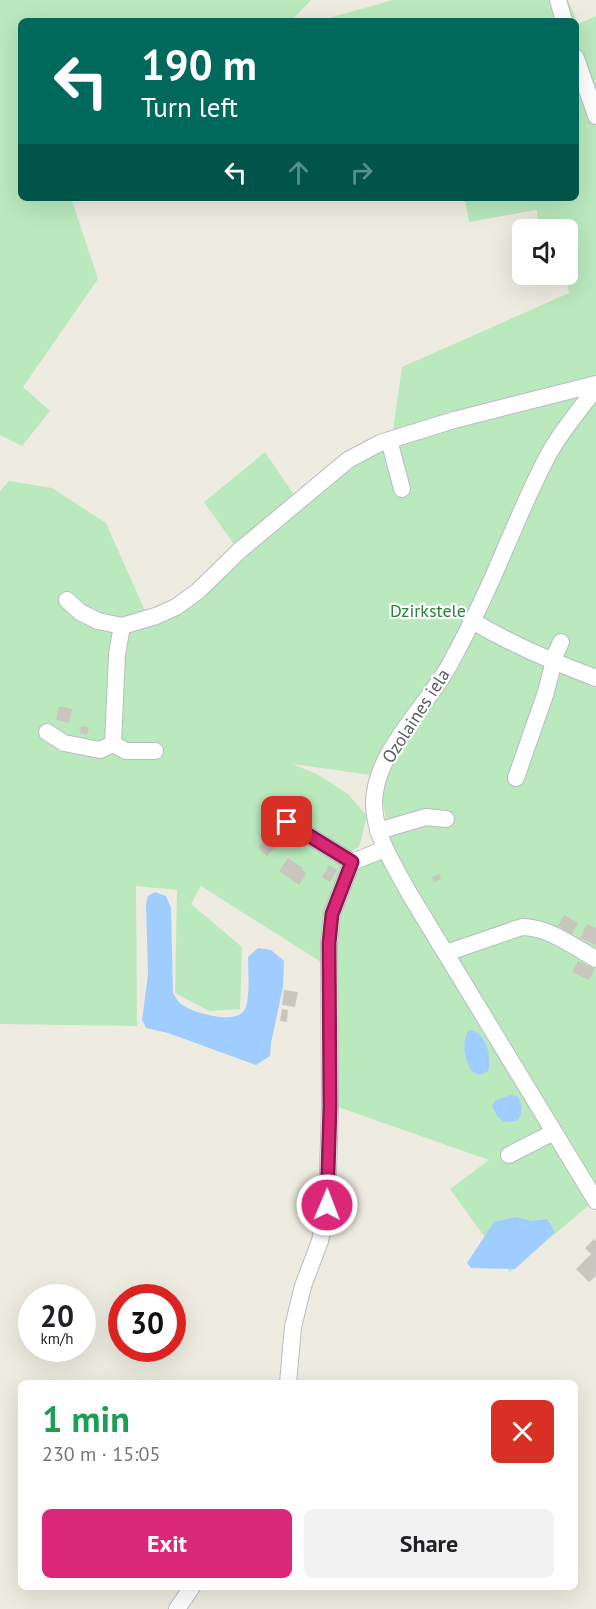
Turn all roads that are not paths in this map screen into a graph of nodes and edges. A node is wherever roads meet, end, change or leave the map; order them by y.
1 (558, 0) edge
2 (563, 18) edge
3 (581, 91) edge
4 (596, 116) edge
5 (596, 386) edge
6 (389, 440) junction
7 (402, 489) dead end
8 (67, 600) dead end
9 (471, 620) junction
10 (122, 626) junction
11 (561, 642) dead end
12 (554, 662) junction
13 (596, 678) edge
14 (47, 732) dead end
15 (113, 744) junction
16 (155, 751) dead end
17 (516, 778) dead end
18 (446, 819) dead end
19 (287, 822) dead end
20 (378, 831) junction
21 (385, 849) junction
22 (352, 862) junction
23 (446, 953) junction
24 (596, 959) edge
25 (554, 1132) junction
26 (509, 1155) dead end
27 (590, 1177) edge
28 (596, 1201) edge
29 (288, 1380) edge
30 (190, 1590) edge
31 (177, 1609) edge

1 - 2 street
3 - 4 street
5 - 6 street
5 - 9 street, Ozolaines iela
6 - 7 street
6 - 10 street
8 - 10 street
9 - 12 street
9 - 20 street, Ozolaines iela
10 - 15 street
11 - 12 street
12 - 13 street
12 - 17 street
14 - 15 street
15 - 16 street
18 - 20 street
19 - 22 street
20 - 21 street, Ozolaines iela
21 - 22 street
21 - 23 street, Ozolaines iela
22 - 29 street
23 - 24 street
23 - 25 street, Ozolaines iela
25 - 26 street
25 - 27 street, Ozolaines iela
27 - 28 street, Ozolaines iela
30 - 31 street

